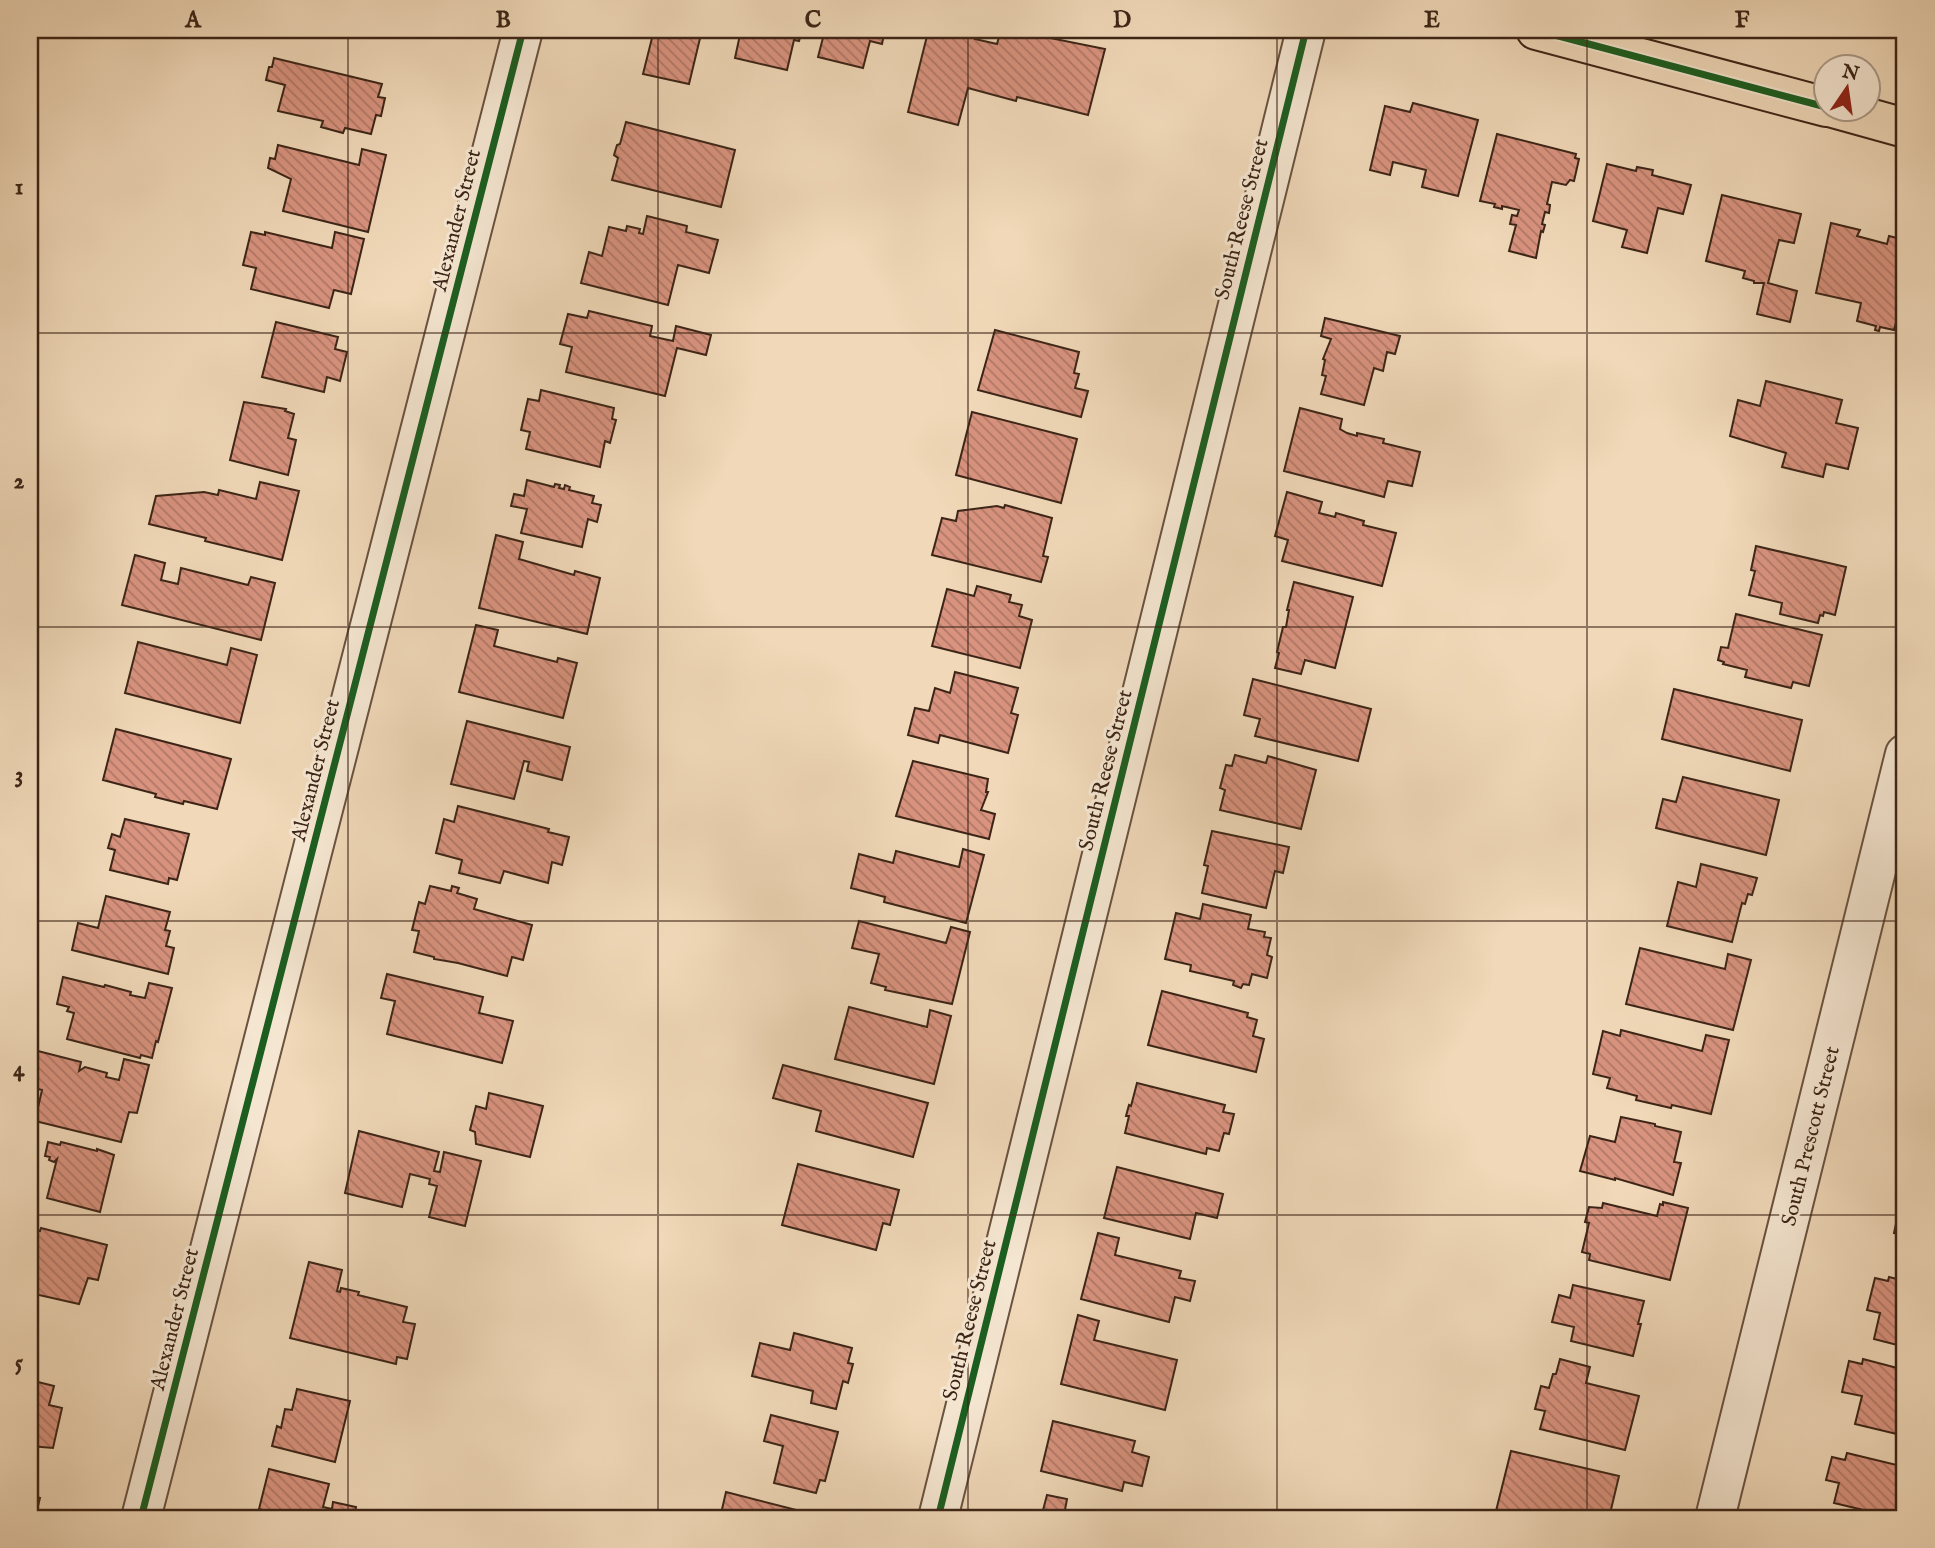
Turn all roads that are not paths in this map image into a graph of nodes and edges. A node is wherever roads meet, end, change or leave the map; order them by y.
1 (523, 30) edge
2 (1306, 30) edge
3 (1536, 30) edge
4 (1812, 103) edge
5 (1882, 122) edge
6 (1905, 128) edge
7 (1905, 754) edge
8 (141, 1518) edge
9 (938, 1518) edge
10 (1715, 1518) edge

1 - 8 street, Alexander Street
2 - 9 street, South Reese Street
3 - 4 main road
5 - 6 main road
7 - 10 street, South Prescott Street

